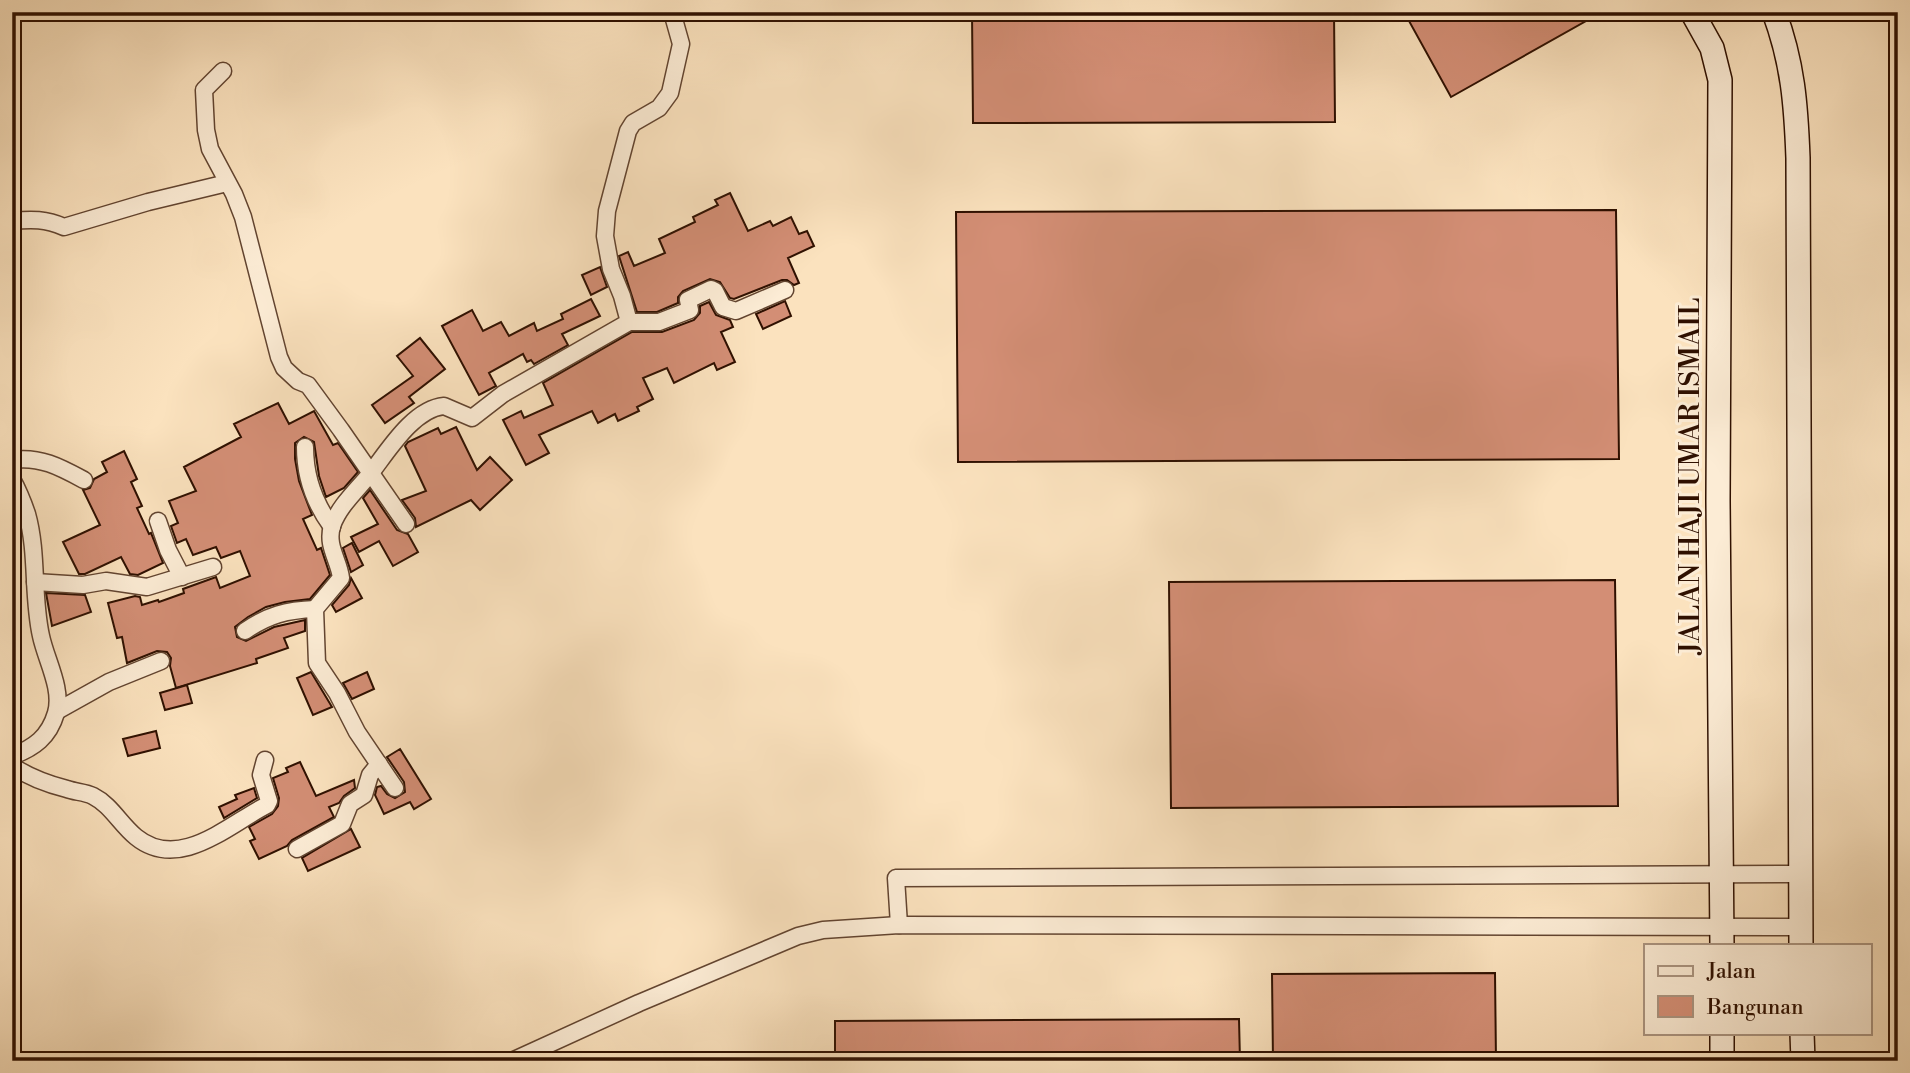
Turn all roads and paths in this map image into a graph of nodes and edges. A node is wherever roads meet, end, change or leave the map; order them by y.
1 (671, 12) edge
2 (1692, 12) edge
3 (1774, 12) edge
4 (223, 71) dead end
5 (227, 183) junction
6 (12, 221) edge
7 (785, 290) dead end
8 (629, 322) junction
9 (305, 447) dead end
10 (12, 460) edge
11 (371, 472) junction
12 (12, 479) edge
13 (84, 480) dead end
14 (318, 503) junction
15 (340, 509) junction
16 (158, 521) dead end
17 (406, 524) dead end
18 (332, 527) junction
19 (213, 567) dead end
20 (182, 578) junction
21 (35, 582) junction
22 (315, 609) junction
23 (245, 631) dead end
24 (161, 661) dead end
25 (57, 711) junction
26 (12, 756) edge
27 (265, 760) dead end
28 (379, 764) junction
29 (12, 766) edge
30 (395, 788) dead end
31 (297, 849) dead end
32 (1722, 874) junction
33 (1801, 874) junction
34 (899, 925) junction
35 (1722, 936) edge
36 (1801, 936) edge
37 (1722, 1034) edge
38 (1802, 1034) edge
39 (512, 1061) edge
40 (1722, 1061) edge
41 (1802, 1061) edge

1 - 8 street
2 - 32 main road, JALAN HAJI UMAR ISMAIL
3 - 33 main road
4 - 5 street
5 - 6 street
5 - 11 street
7 - 8 street
8 - 11 street
9 - 14 street
10 - 13 street
11 - 15 street
11 - 17 street
12 - 21 street
14 - 15 street
14 - 18 street
15 - 18 street
16 - 20 street
18 - 22 street
19 - 20 street
20 - 21 street
21 - 25 street
22 - 23 street
22 - 28 street
24 - 25 street
25 - 26 street
27 - 29 street
28 - 30 street
28 - 31 street
32 - 33 street
32 - 34 street
32 - 35 main road, JALAN HAJI UMAR ISMAIL
33 - 36 main road
34 - 35 street
34 - 39 street
35 - 36 street
37 - 40 main road
38 - 41 main road

